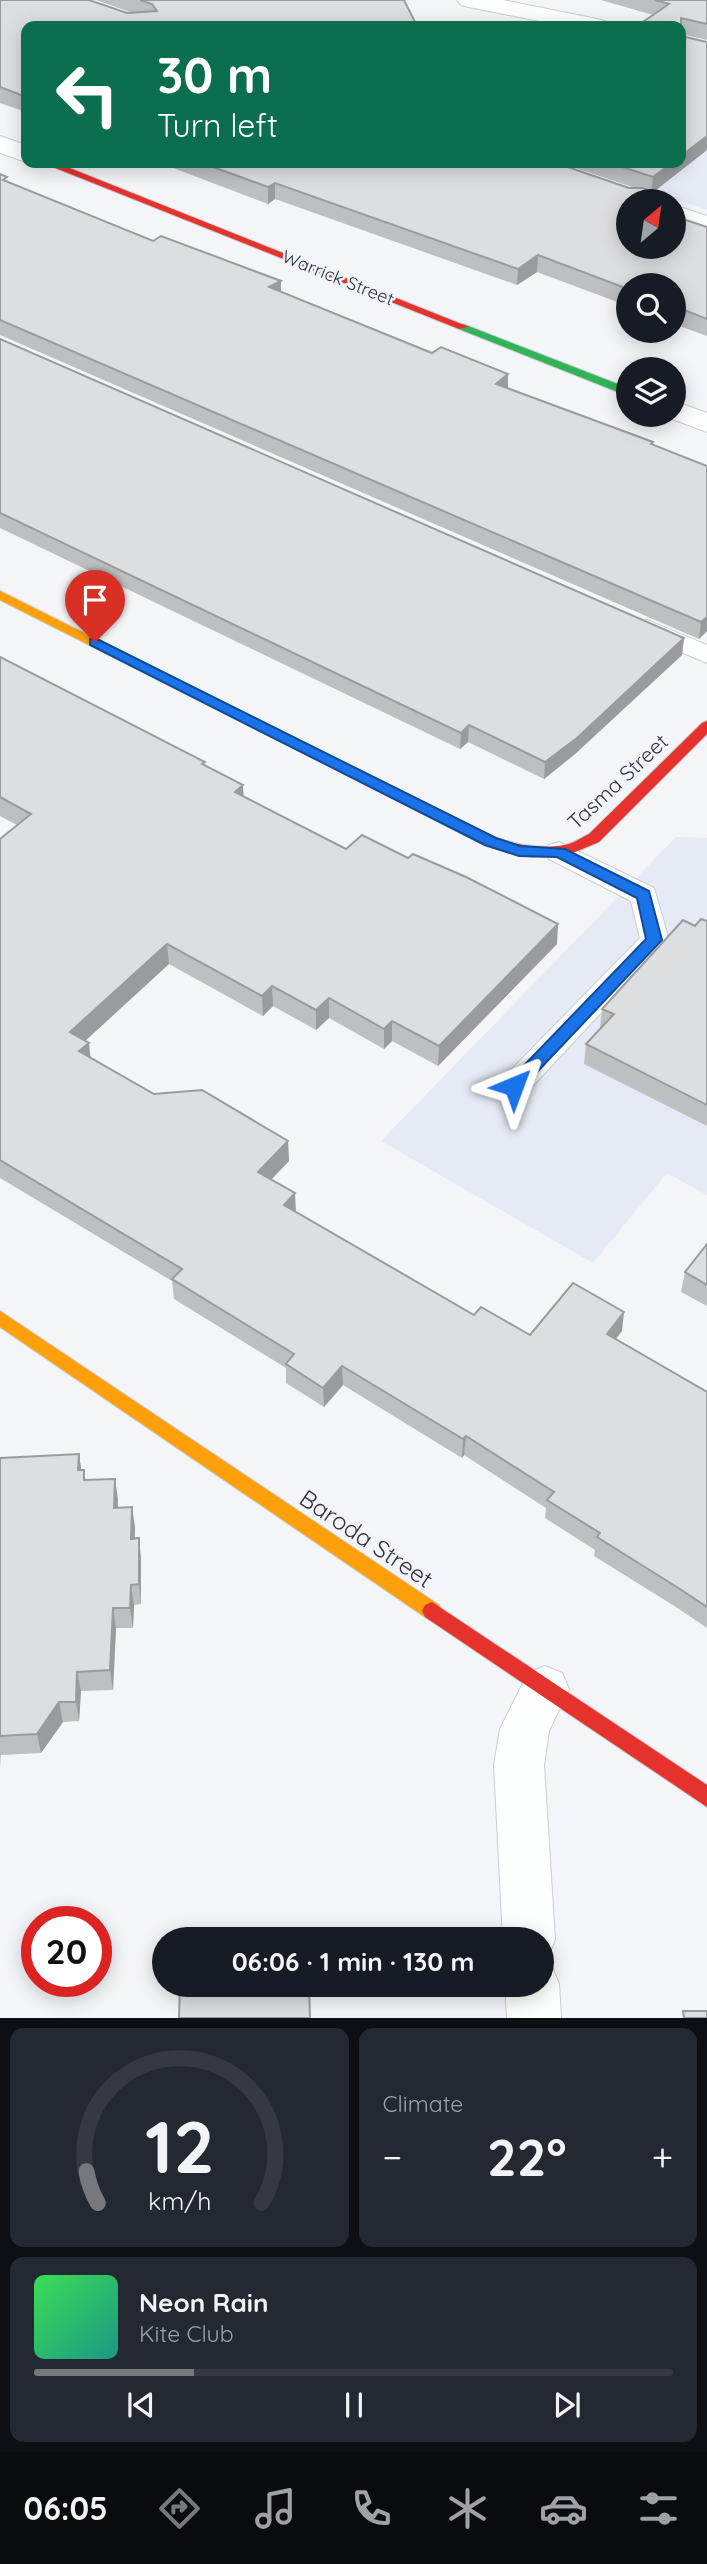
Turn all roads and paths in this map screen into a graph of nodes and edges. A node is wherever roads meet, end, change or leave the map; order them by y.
1 (469, 0) edge
2 (572, 21) edge
3 (0, 144) edge
4 (21, 152) edge
5 (61, 168) edge
6 (686, 215) edge
7 (707, 223) edge
8 (616, 387) edge
9 (686, 415) edge
10 (707, 423) edge
11 (0, 595) edge
12 (631, 621) edge
13 (707, 655) edge
14 (707, 726) edge
15 (554, 853) junction
16 (514, 1086) dead end
17 (0, 1318) edge
18 (545, 1689) junction
19 (707, 1797) edge
20 (528, 1927) edge
21 (533, 1997) edge
22 (534, 2018) edge

1 - 2 street
3 - 4 street
5 - 8 street, Warrick Street
6 - 7 lane
9 - 10 street
11 - 15 street
12 - 13 lane
14 - 15 street, Tasma Street
15 - 16 lane
17 - 18 street, Baroda Street
18 - 19 street, Baroda Street
18 - 20 street
21 - 22 street

